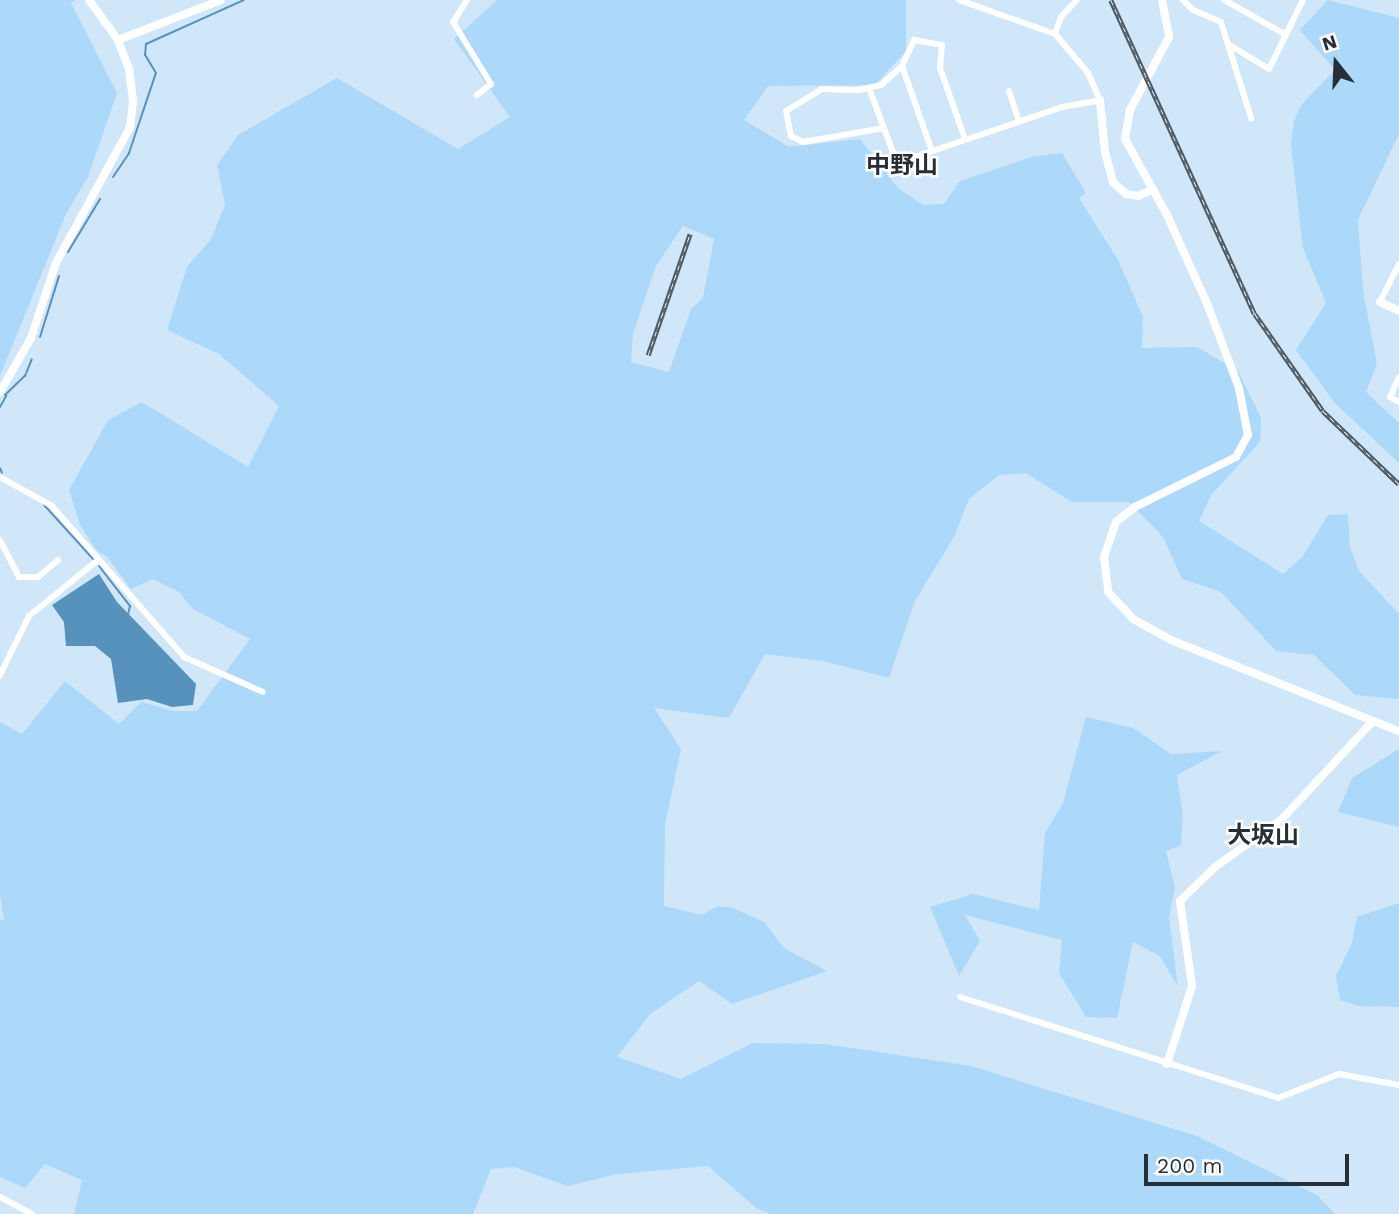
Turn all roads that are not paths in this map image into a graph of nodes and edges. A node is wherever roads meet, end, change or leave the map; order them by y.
1 (89, 0) edge
2 (221, 0) edge
3 (467, 0) edge
4 (959, 0) edge
5 (1077, 0) edge
6 (1162, 0) edge
7 (1183, 0) edge
8 (1224, 0) edge
9 (1303, 0) edge
10 (1055, 34) junction
11 (1286, 35) junction
12 (118, 40) junction
13 (1228, 44) junction
14 (902, 66) junction
15 (869, 88) junction
16 (1009, 91) dead end
17 (477, 95) dead end
18 (1100, 100) junction
19 (1251, 118) dead end
20 (1019, 121) junction
21 (884, 128) junction
22 (965, 139) junction
23 (932, 151) junction
24 (1154, 189) junction
25 (1399, 264) edge
26 (1380, 302) joint
27 (1399, 311) edge
28 (1399, 377) edge
29 (0, 392) edge
30 (1399, 402) edge
31 (0, 477) edge
32 (0, 540) edge
33 (58, 560) dead end
34 (98, 560) junction
35 (0, 676) edge
36 (263, 692) dead end
37 (1372, 722) junction
38 (1399, 731) edge
39 (960, 997) dead end
40 (1167, 1064) junction
41 (1399, 1085) edge
42 (0, 1197) edge
43 (32, 1214) edge

1 - 12 street
2 - 12 street
3 - 17 street
4 - 10 street
5 - 10 street
6 - 24 street
7 - 13 street
8 - 11 street
9 - 11 street
10 - 18 street
11 - 13 street
12 - 29 street
13 - 19 street
14 - 15 street
14 - 22 street
14 - 23 street
15 - 21 street
15 - 21 street
16 - 20 street
18 - 20 street
18 - 24 street
20 - 22 street
21 - 23 street
22 - 23 street
24 - 37 street
25 - 26 street
26 - 27 street
28 - 30 street
31 - 34 street
32 - 33 street
34 - 35 street
34 - 36 street
37 - 38 street
37 - 40 street
39 - 40 street
40 - 41 street
42 - 43 street

